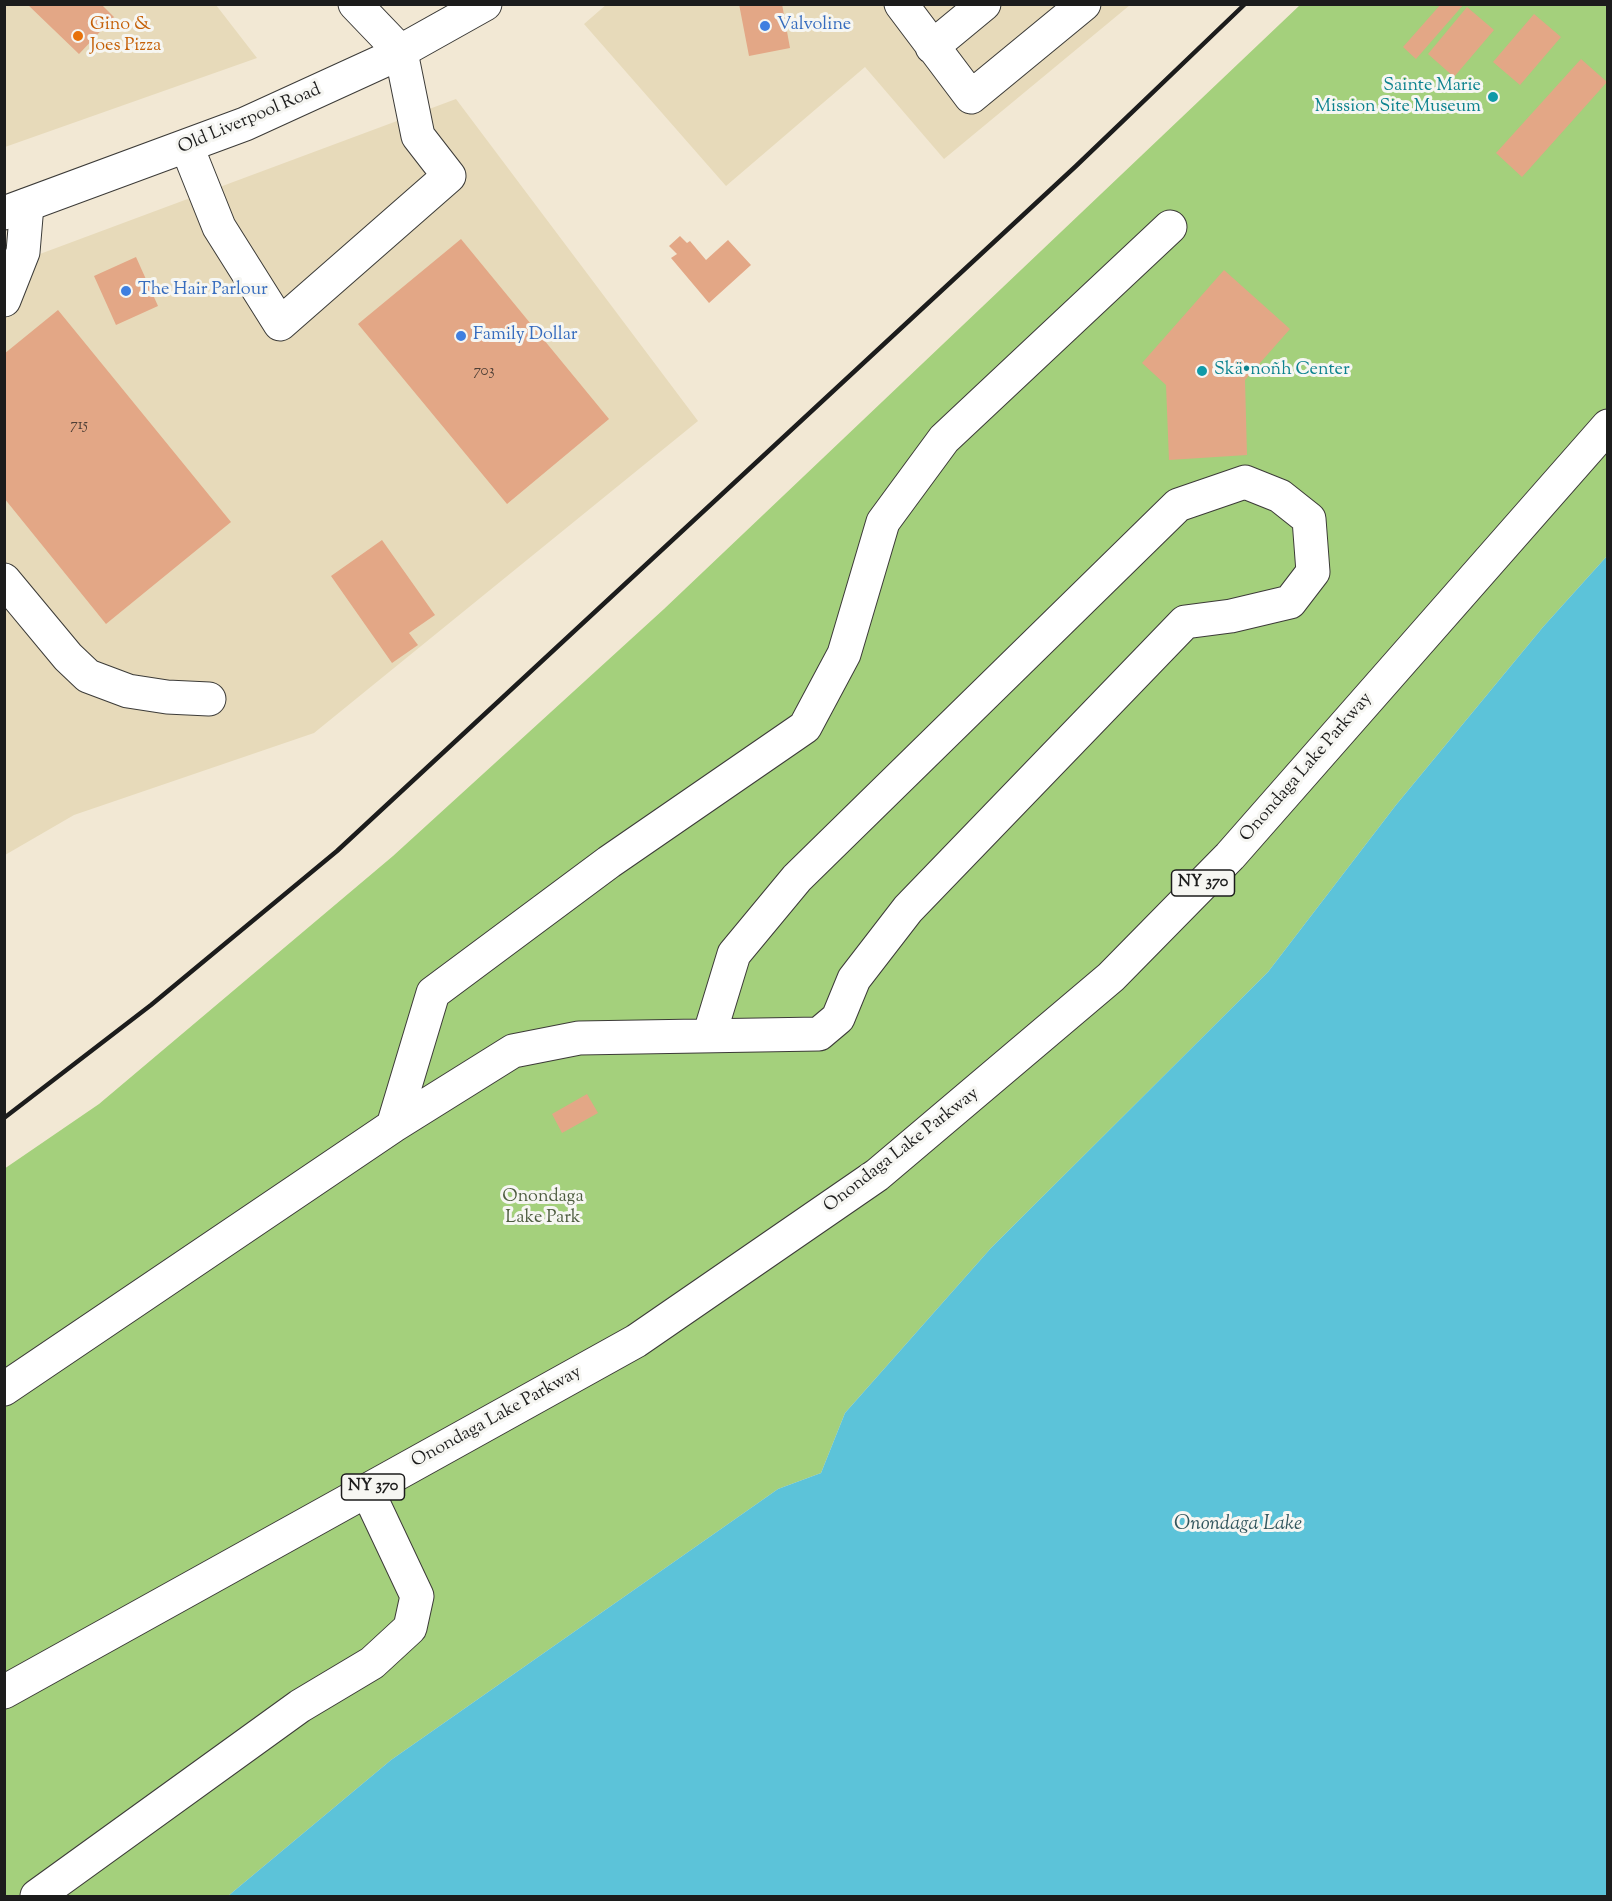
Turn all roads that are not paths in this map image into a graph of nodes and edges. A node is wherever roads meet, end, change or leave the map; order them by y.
1 (355, 4) edge
2 (485, 4) edge
3 (901, 4) edge
4 (984, 4) edge
5 (1084, 4) edge
6 (933, 47) junction
7 (401, 52) junction
8 (187, 147) junction
9 (16, 209) edge
10 (1170, 227) dead end
11 (4, 300) edge
12 (1608, 426) edge
13 (4, 580) edge
14 (209, 699) dead end
15 (709, 1036) junction
16 (393, 1126) junction
17 (4, 1389) edge
18 (367, 1490) junction
19 (4, 1692) edge
20 (37, 1896) edge

1 - 7 main road
2 - 7 main road, Old Liverpool Road
3 - 6 main road
4 - 6 main road
5 - 6 main road
7 - 8 main road, Old Liverpool Road
7 - 8 main road
8 - 9 main road, Old Liverpool Road
9 - 11 main road
10 - 16 main road
12 - 18 main road, Onondaga Lake Parkway / NY 370
13 - 14 main road
15 - 15 main road
15 - 16 main road
16 - 17 main road
18 - 19 main road, Onondaga Lake Parkway / NY 370
18 - 20 main road

